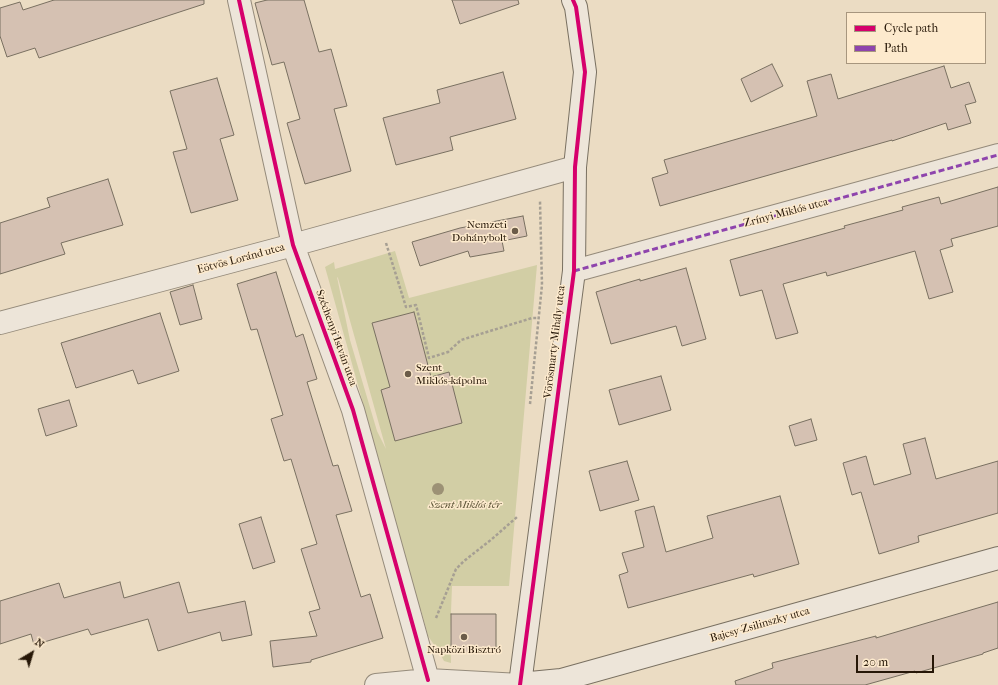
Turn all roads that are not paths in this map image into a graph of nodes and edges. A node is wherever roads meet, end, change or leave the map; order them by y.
1 (239, 0) edge
2 (573, 0) edge
3 (998, 155) edge
4 (575, 167) junction
5 (293, 245) junction
6 (574, 271) junction
7 (0, 323) edge
8 (998, 558) edge
9 (428, 680) junction
10 (376, 685) edge
11 (520, 685) edge

1 - 5 street, Széchenyi István utca
2 - 4 street, Vörösmarty Mihály utca
3 - 6 street, Zrínyi Miklós utca
4 - 5 street, Eötvös Loránd utca
4 - 6 street, Vörösmarty Mihály utca
5 - 7 street, Eötvös Loránd utca
5 - 9 street, Széchenyi István utca
6 - 11 street, Vörösmarty Mihály utca
8 - 11 street, Bajcsy-Zsilinszky utca
9 - 10 street, Bajcsy-Zsilinszky utca
9 - 11 street, Bajcsy-Zsilinszky utca

